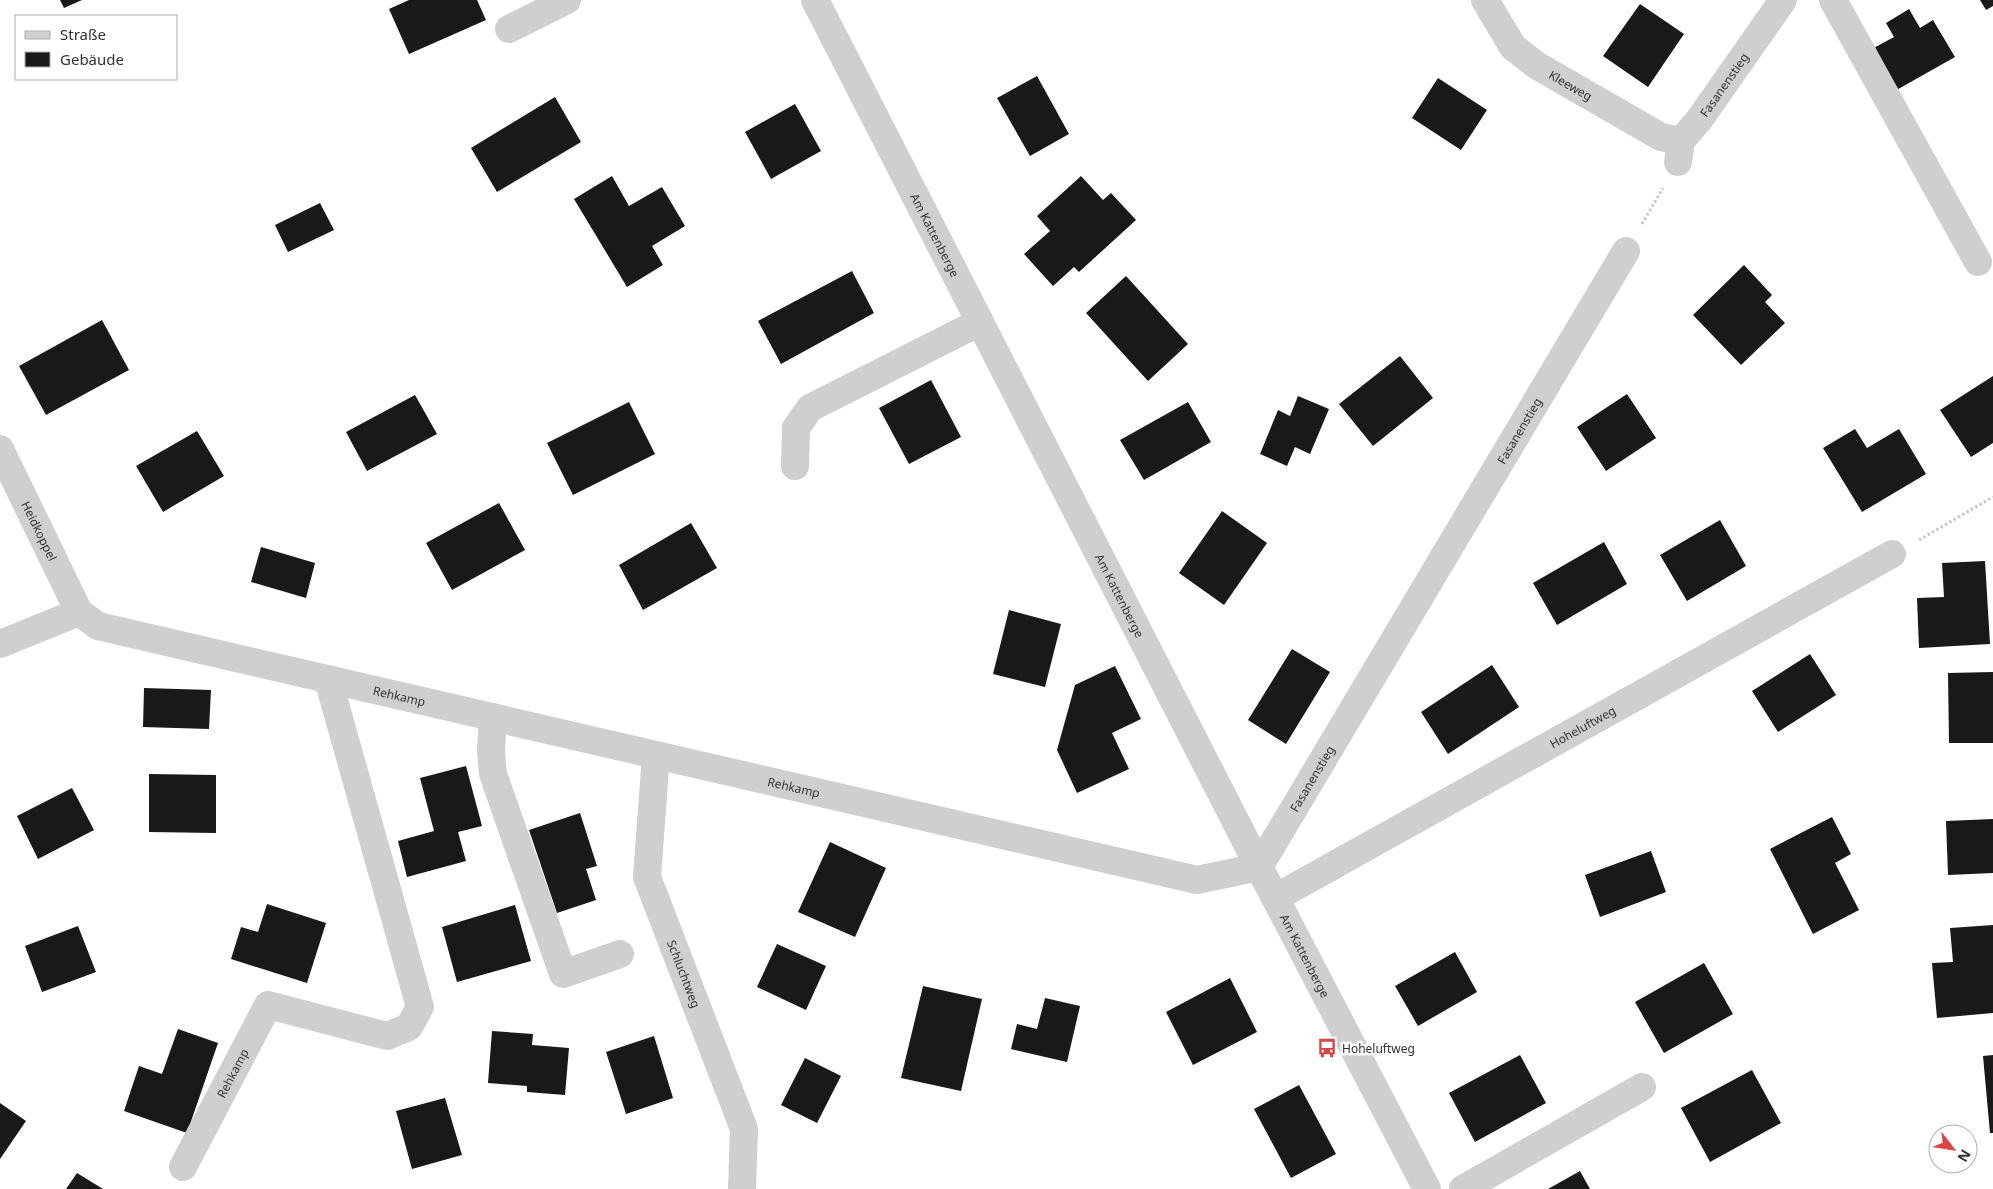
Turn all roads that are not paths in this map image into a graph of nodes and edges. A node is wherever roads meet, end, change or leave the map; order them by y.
1 (567, 0) edge
2 (815, 0) edge
3 (1485, 0) edge
4 (1783, 0) edge
5 (1833, 0) edge
6 (509, 29) dead end
7 (1680, 152) joint
8 (1626, 251) road end
9 (1978, 262) dead end
10 (980, 322) junction
11 (0, 449) edge
12 (795, 466) dead end
13 (1892, 554) road end
14 (79, 612) junction
15 (0, 644) edge
16 (328, 679) junction
17 (493, 717) junction
18 (656, 755) junction
19 (1259, 867) junction
20 (1275, 898) junction
21 (620, 954) dead end
22 (1642, 1087) dead end
23 (183, 1166) dead end
24 (742, 1189) edge
25 (1427, 1189) edge
26 (1463, 1189) edge

1 - 6 street
2 - 10 street, Am Kattenberge
3 - 7 street, Kleeweg
4 - 7 street, Fasanenstieg
5 - 9 street
8 - 19 street, Fasanenstieg
10 - 12 street
10 - 19 street, Am Kattenberge
11 - 14 street, Heidkoppel
13 - 20 street, Hoheluftweg
14 - 15 street
14 - 16 street, Rehkamp
16 - 17 street, Rehkamp
16 - 23 street, Rehkamp
17 - 18 street, Rehkamp
17 - 21 street
18 - 19 street, Rehkamp
18 - 24 street, Schluchtweg
19 - 20 street, Am Kattenberge
20 - 25 street, Am Kattenberge
22 - 26 street

